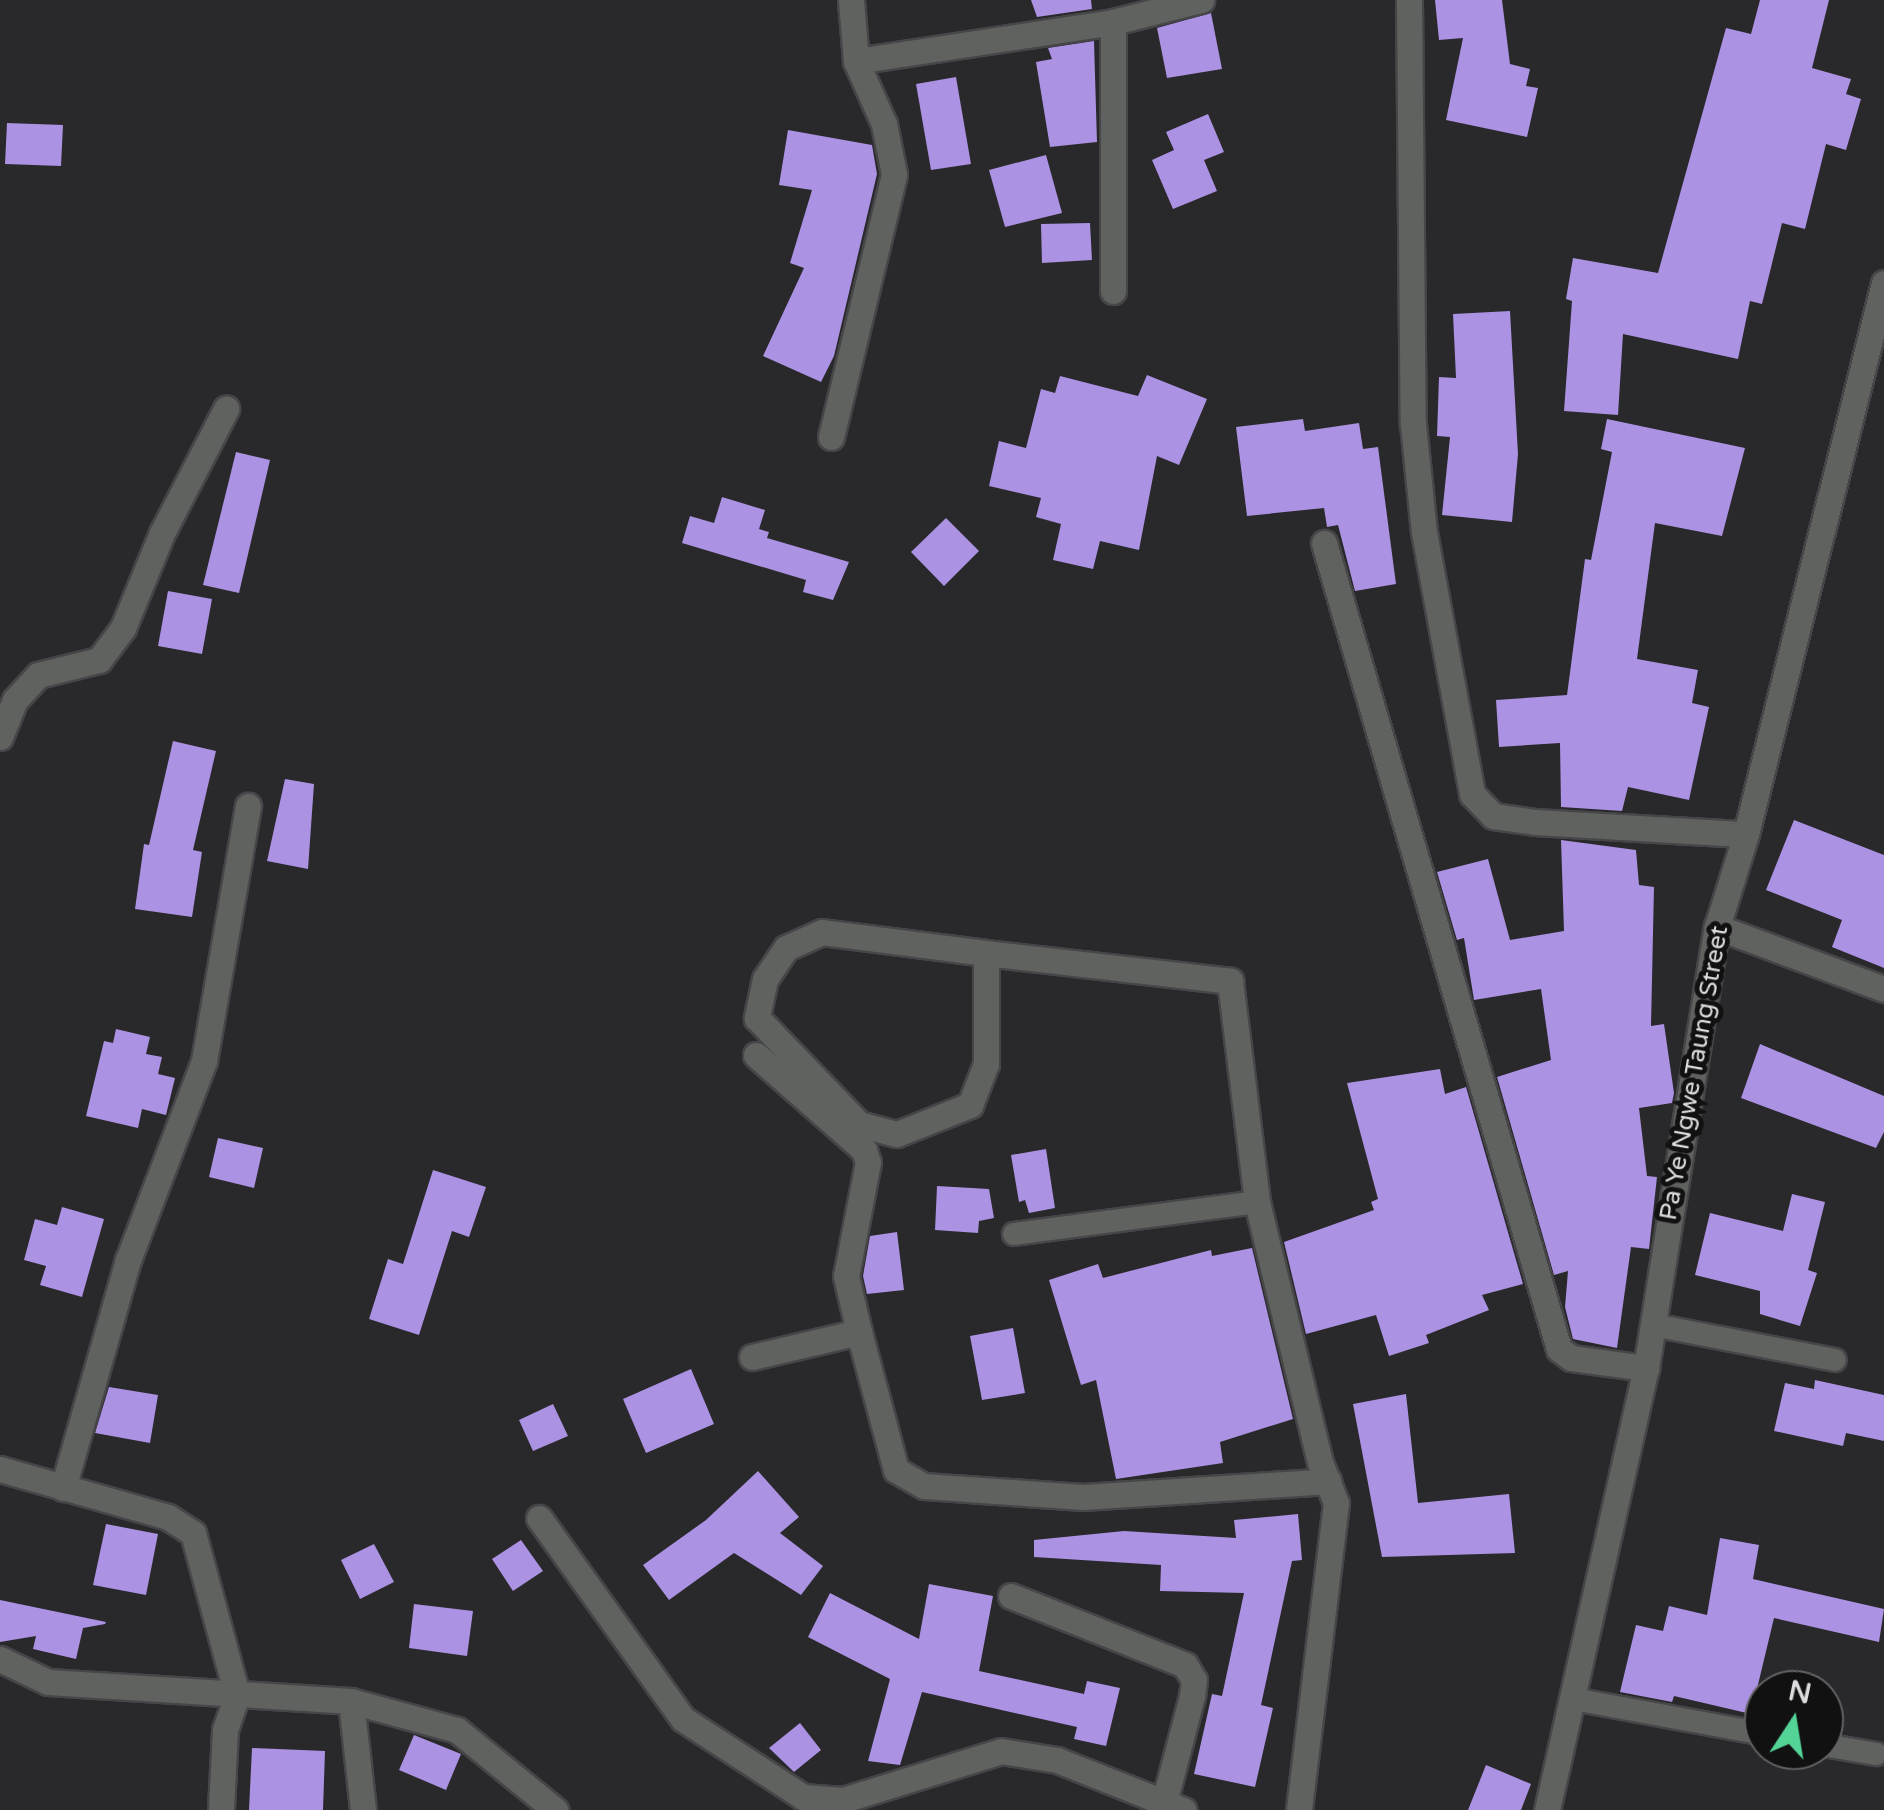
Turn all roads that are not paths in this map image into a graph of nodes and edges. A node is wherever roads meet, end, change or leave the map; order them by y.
1 (851, 0) edge
2 (1201, 0) edge
3 (1409, 0) edge
4 (1113, 22) junction
5 (856, 61) junction
6 (1884, 284) edge
7 (1114, 291) dead end
8 (226, 409) dead end
9 (831, 437) dead end
10 (1324, 543) dead end
11 (0, 736) edge
12 (248, 806) dead end
13 (1746, 834) junction
14 (1717, 927) junction
15 (986, 952) junction
16 (1884, 988) edge
17 (756, 1055) dead end
18 (1257, 1202) junction
19 (1014, 1234) dead end
20 (1652, 1324) junction
21 (860, 1332) junction
22 (752, 1357) dead end
23 (1834, 1360) dead end
24 (1646, 1368) junction
25 (0, 1469) edge
26 (1328, 1481) junction
27 (63, 1488) junction
28 (539, 1518) dead end
29 (1011, 1596) dead end
30 (0, 1660) edge
31 (238, 1696) junction
32 (1573, 1699) junction
33 (351, 1701) junction
34 (1744, 1730) edge
35 (1844, 1748) edge
36 (1876, 1754) dead end
37 (1174, 1805) edge
38 (221, 1810) edge
39 (363, 1810) edge
40 (555, 1810) edge
41 (1300, 1810) edge
42 (1547, 1810) edge

1 - 5 street
2 - 4 street
3 - 13 street
4 - 5 street
4 - 7 street
5 - 9 street
6 - 13 street, Pa Ye Ngwe Taung Street
8 - 11 street
10 - 24 street
12 - 27 street
13 - 14 street, Pa Ye Ngwe Taung Street
14 - 16 street
14 - 20 street, Pa Ye Ngwe Taung Street
15 - 15 street
15 - 18 street
17 - 21 street
18 - 19 lane
18 - 26 street
20 - 23 lane
20 - 24 street, Pa Ye Ngwe Taung Street
21 - 22 street
21 - 26 street
24 - 32 street, Pa Ye Ngwe Taung Street
25 - 27 street
26 - 41 street
27 - 31 street
28 - 37 street
29 - 37 street
30 - 31 street
31 - 33 street
31 - 38 street
32 - 34 lane
32 - 42 street, Pa Ye Ngwe Taung Street
33 - 39 street
33 - 40 street
35 - 36 lane

